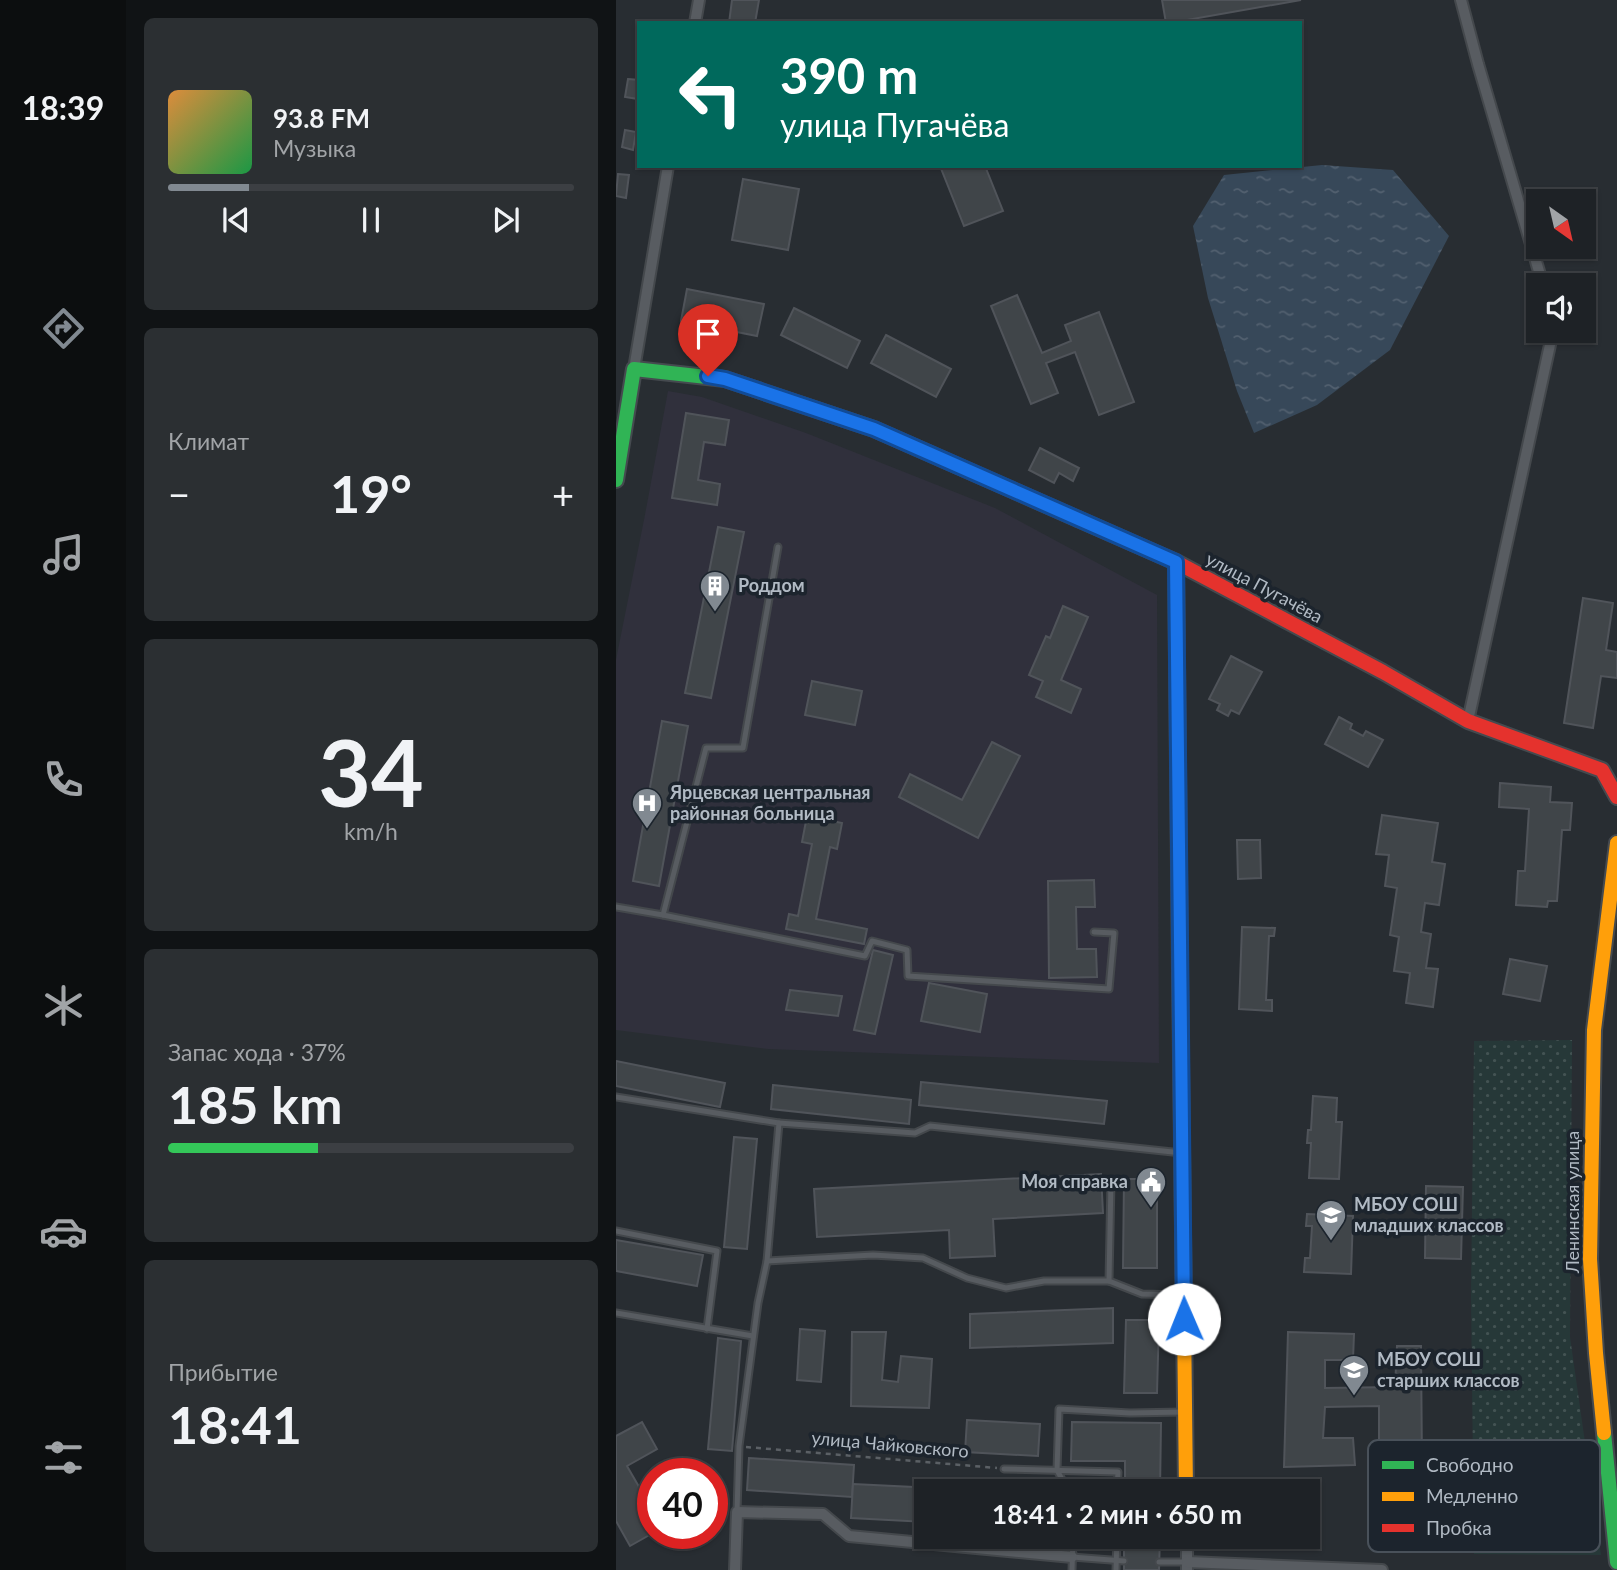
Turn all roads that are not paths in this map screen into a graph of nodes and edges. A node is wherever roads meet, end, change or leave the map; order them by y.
1 (699, 0) edge
2 (1461, 0) edge
3 (695, 21) edge
4 (668, 168) edge
5 (1539, 273) edge
6 (1550, 343) edge
7 (634, 369) junction
8 (619, 451) edge
9 (616, 480) edge
10 (778, 547) dead end
11 (1176, 562) junction
12 (1468, 720) junction
13 (1617, 797) edge
14 (1617, 843) edge
15 (616, 907) edge
16 (663, 915) junction
17 (1094, 932) dead end
18 (616, 1097) edge
19 (779, 1123) junction
20 (1182, 1153) junction
21 (1111, 1181) dead end
22 (616, 1231) edge
23 (767, 1261) junction
24 (1109, 1280) junction
25 (1183, 1295) junction
26 (616, 1313) edge
27 (707, 1329) junction
28 (753, 1336) junction
29 (1186, 1412) junction
30 (1004, 1469) road end
31 (1057, 1471) junction
32 (1061, 1479) edge
33 (1118, 1479) edge
34 (1186, 1479) edge
35 (737, 1512) junction
36 (1072, 1549) edge
37 (1116, 1549) edge
38 (1072, 1557) junction
39 (1116, 1560) junction
40 (1124, 1561) dead end
41 (1160, 1562) dead end
42 (1617, 1562) edge
43 (1187, 1566) edge
44 (735, 1570) edge
45 (1072, 1570) edge
46 (1116, 1570) edge
47 (1382, 1570) edge

1 - 3 street
2 - 5 street
4 - 7 street
6 - 12 street
7 - 8 street
7 - 11 street, улица Пугачёва
8 - 9 street
10 - 16 lane
11 - 12 street, улица Пугачёва
11 - 20 street
12 - 13 street, улица Пугачёва
14 - 42 street, Ленинская улица
15 - 16 lane
16 - 17 lane
18 - 19 lane
19 - 20 lane
19 - 23 lane
20 - 25 street
21 - 24 lane
22 - 27 lane
23 - 24 lane
23 - 28 lane
24 - 25 lane
25 - 29 street
26 - 27 lane
27 - 28 lane
28 - 35 lane
29 - 31 lane
29 - 34 street
30 - 31 lane
31 - 32 lane
31 - 33 lane
35 - 38 street
35 - 44 street
36 - 38 lane
37 - 39 lane
38 - 39 lane
38 - 45 lane
39 - 40 lane
39 - 46 lane
41 - 43 lane
43 - 47 street

